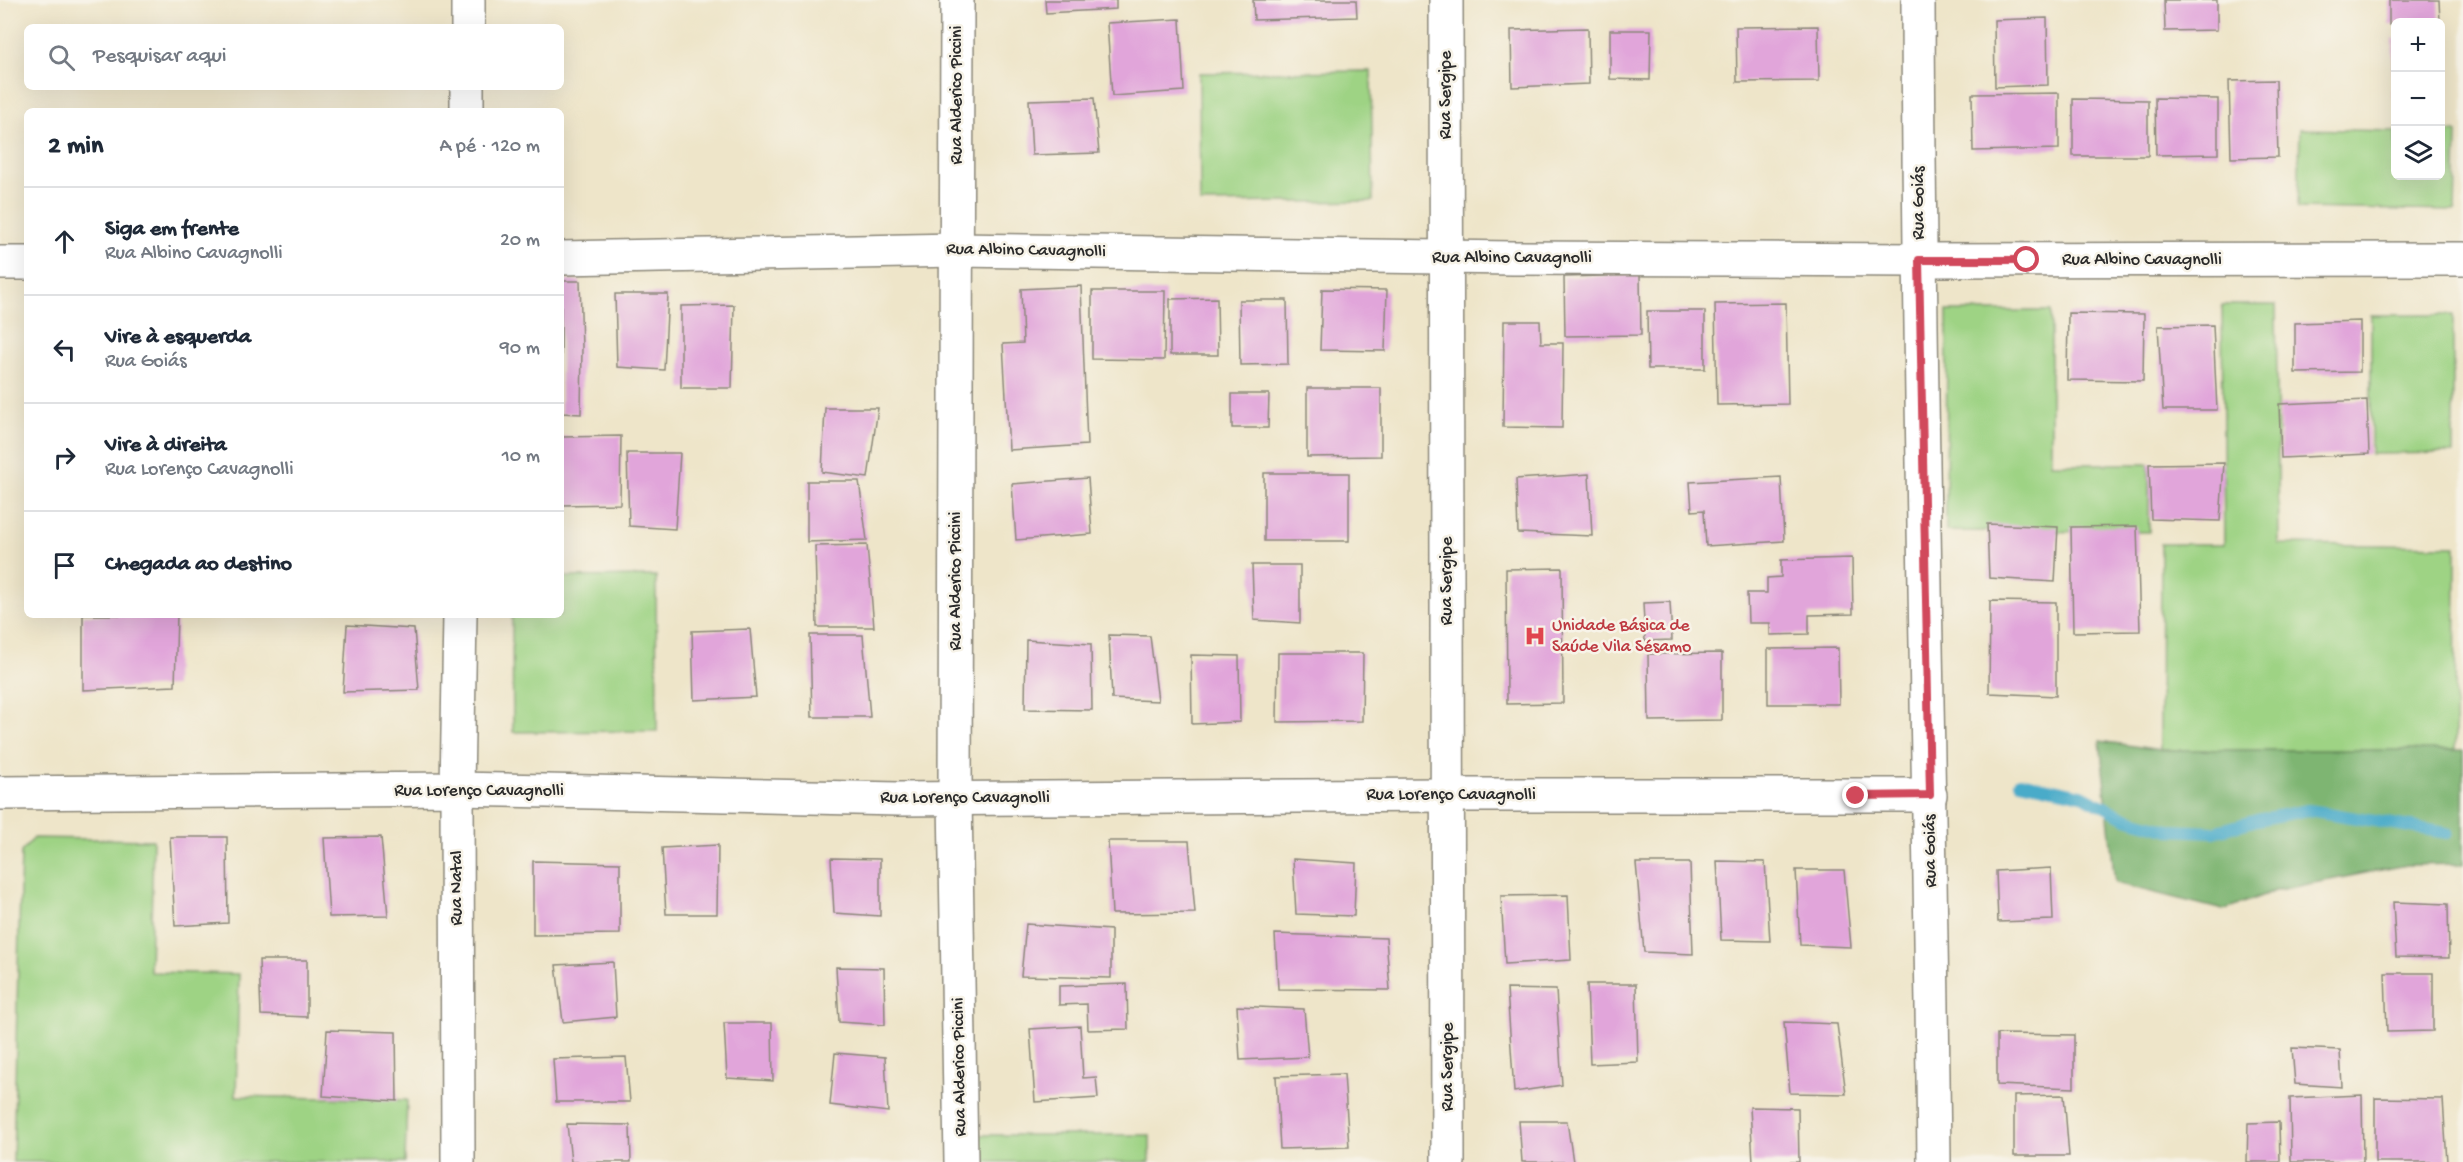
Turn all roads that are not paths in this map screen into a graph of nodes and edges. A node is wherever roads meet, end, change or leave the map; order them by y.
1 (468, 0) edge
2 (957, 0) edge
3 (1446, 0) edge
4 (1918, 0) edge
5 (468, 24) edge
6 (467, 90) edge
7 (467, 108) edge
8 (957, 250) junction
9 (564, 258) edge
10 (1447, 258) junction
11 (2463, 259) edge
12 (1919, 260) junction
13 (0, 263) edge
14 (24, 263) edge
15 (460, 618) edge
16 (457, 789) junction
17 (0, 793) edge
18 (1447, 795) junction
19 (1930, 795) junction
20 (955, 798) junction
21 (458, 1162) edge
22 (961, 1162) edge
23 (1448, 1162) edge
24 (1934, 1162) edge

1 - 5 street
2 - 8 street, Rua Alderico Piccini
3 - 10 street, Rua Sergipe
4 - 12 street, Rua Goiás
6 - 7 street
8 - 9 street, Rua Albino Cavagnolli
8 - 10 street, Rua Albino Cavagnolli
8 - 20 street, Rua Alderico Piccini
10 - 12 street, Rua Albino Cavagnolli
10 - 18 street, Rua Sergipe
11 - 12 street, Rua Albino Cavagnolli
12 - 19 street, Rua Goiás
13 - 14 street
15 - 16 street, Rua Natal
16 - 17 street, Rua Lorenço Cavagnolli
16 - 20 street, Rua Lorenço Cavagnolli
16 - 21 street, Rua Natal
18 - 19 street, Rua Lorenço Cavagnolli
18 - 20 street, Rua Lorenço Cavagnolli
18 - 23 street, Rua Sergipe
19 - 24 street, Rua Goiás
20 - 22 street, Rua Alderico Piccini

